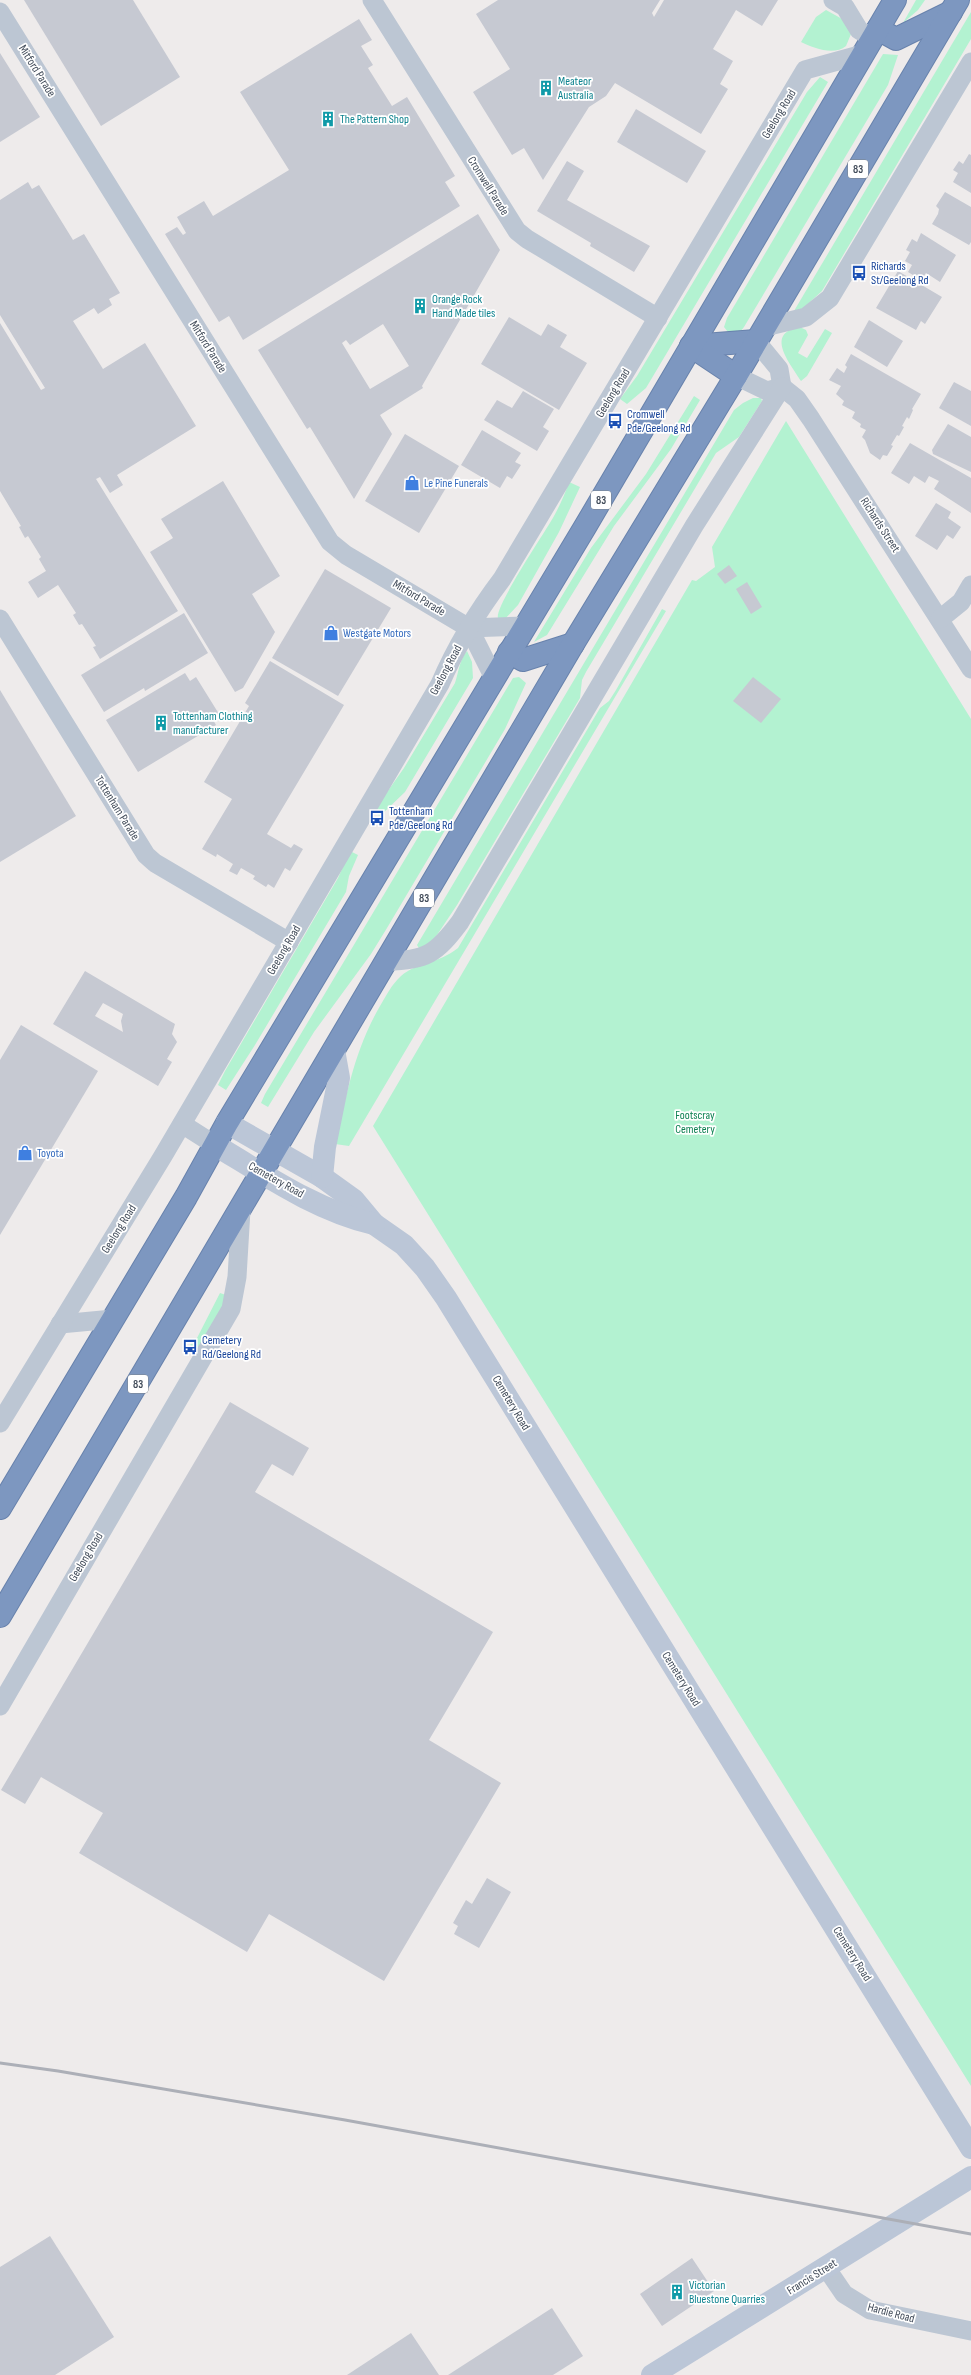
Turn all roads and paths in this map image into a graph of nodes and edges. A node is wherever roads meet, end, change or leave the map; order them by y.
1 (372, 0) edge
2 (895, 0) edge
3 (843, 2) edge
4 (955, 6) edge
5 (0, 12) edge
6 (871, 40) junction
7 (971, 62) edge
8 (658, 318) junction
9 (760, 334) junction
10 (691, 346) junction
11 (736, 376) junction
12 (782, 387) junction
13 (971, 585) edge
14 (940, 618) junction
15 (0, 619) edge
16 (525, 626) junction
17 (469, 628) junction
18 (573, 644) junction
19 (509, 652) junction
20 (971, 669) edge
21 (494, 678) junction
22 (289, 942) junction
23 (387, 961) junction
24 (334, 1050) junction
25 (182, 1124) junction
26 (227, 1124) junction
27 (215, 1145) junction
28 (275, 1151) junction
29 (262, 1174) junction
30 (322, 1177) junction
31 (241, 1210) junction
32 (374, 1224) junction
33 (112, 1319) junction
34 (60, 1324) junction
35 (0, 1423) edge
36 (0, 1508) edge
37 (0, 1616) edge
38 (0, 1706) edge
39 (971, 2148) edge
40 (971, 2177) edge
41 (827, 2269) junction
42 (971, 2331) edge
43 (652, 2375) edge

1 - 8 street, Cromwell Parade
2 - 6 highway, 83
3 - 6 street
4 - 6 highway
4 - 9 highway, Geelong Road / 83
5 - 17 street, Mitford Parade
6 - 8 street, Geelong Road
6 - 10 highway, 83
7 - 9 street
8 - 17 street, Geelong Road
9 - 10 highway
9 - 11 highway, Geelong Road / 83
9 - 12 street
10 - 11 highway
10 - 16 highway, 83
11 - 12 street
11 - 18 highway, Geelong Road / 83
12 - 14 street, Richards Street
12 - 23 street
13 - 14 street
14 - 20 street, Richards Street
15 - 22 street, Tottenham Parade
16 - 17 street
16 - 19 highway, 83
17 - 21 street
17 - 22 street, Geelong Road
18 - 19 highway
18 - 23 highway, Geelong Road / 83
19 - 21 highway, 83
21 - 26 highway, 83
22 - 25 street, Geelong Road
23 - 24 highway, Geelong Road / 83
24 - 28 highway, Geelong Road / 83
24 - 30 street
25 - 27 street, Cemetery Road
25 - 34 street, Geelong Road
26 - 27 highway, 83
26 - 28 street, Cemetery Road
27 - 29 street, Cemetery Road
27 - 33 highway, 83
28 - 29 highway, Geelong Road / 83
28 - 30 street, Cemetery Road
29 - 31 highway, Geelong Road / 83
29 - 32 street, Cemetery Road
30 - 32 street, Cemetery Road
31 - 37 highway, Geelong Road / 83
31 - 38 street, Geelong Road
32 - 39 street, Cemetery Road
33 - 34 street
33 - 36 highway, 83
34 - 35 street, Geelong Road
40 - 41 street, Francis Street
41 - 42 street, Hardie Road
41 - 43 street, Francis Street

